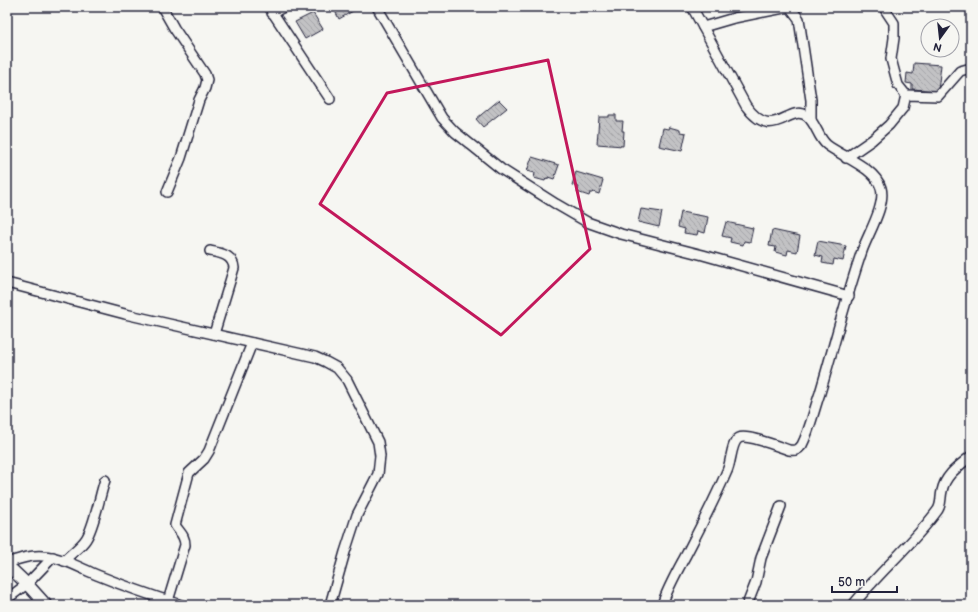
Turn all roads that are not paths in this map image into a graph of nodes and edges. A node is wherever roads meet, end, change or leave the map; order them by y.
1 (162, 7) edge
2 (284, 7) edge
3 (376, 7) edge
4 (692, 7) edge
5 (789, 7) edge
6 (885, 7) edge
7 (271, 10) edge
8 (703, 27) junction
9 (971, 68) edge
10 (906, 94) junction
11 (330, 99) dead end
12 (811, 120) junction
13 (846, 158) junction
14 (167, 192) dead end
15 (210, 250) dead end
16 (7, 283) edge
17 (849, 296) junction
18 (214, 334) junction
19 (252, 343) junction
20 (971, 456) edge
21 (105, 480) dead end
22 (781, 506) dead end
23 (53, 557) junction
24 (64, 561) junction
25 (7, 564) edge
26 (28, 584) junction
27 (7, 599) edge
28 (168, 601) junction
29 (46, 605) edge
30 (181, 605) edge
31 (330, 605) edge
32 (662, 605) edge
33 (747, 605) edge
34 (853, 605) edge

1 - 14 street
2 - 7 street
3 - 17 street
4 - 8 street
5 - 8 street
5 - 12 street
6 - 10 street
7 - 11 street
8 - 12 street
9 - 10 street
10 - 13 street
12 - 13 street
13 - 17 street
15 - 18 street
16 - 18 street
17 - 32 street
18 - 19 street
19 - 28 street
19 - 31 street
20 - 34 street
21 - 24 street
22 - 33 street
23 - 24 street
23 - 25 street
23 - 26 street
24 - 28 street
25 - 26 street
26 - 27 street
26 - 29 street
28 - 30 street

